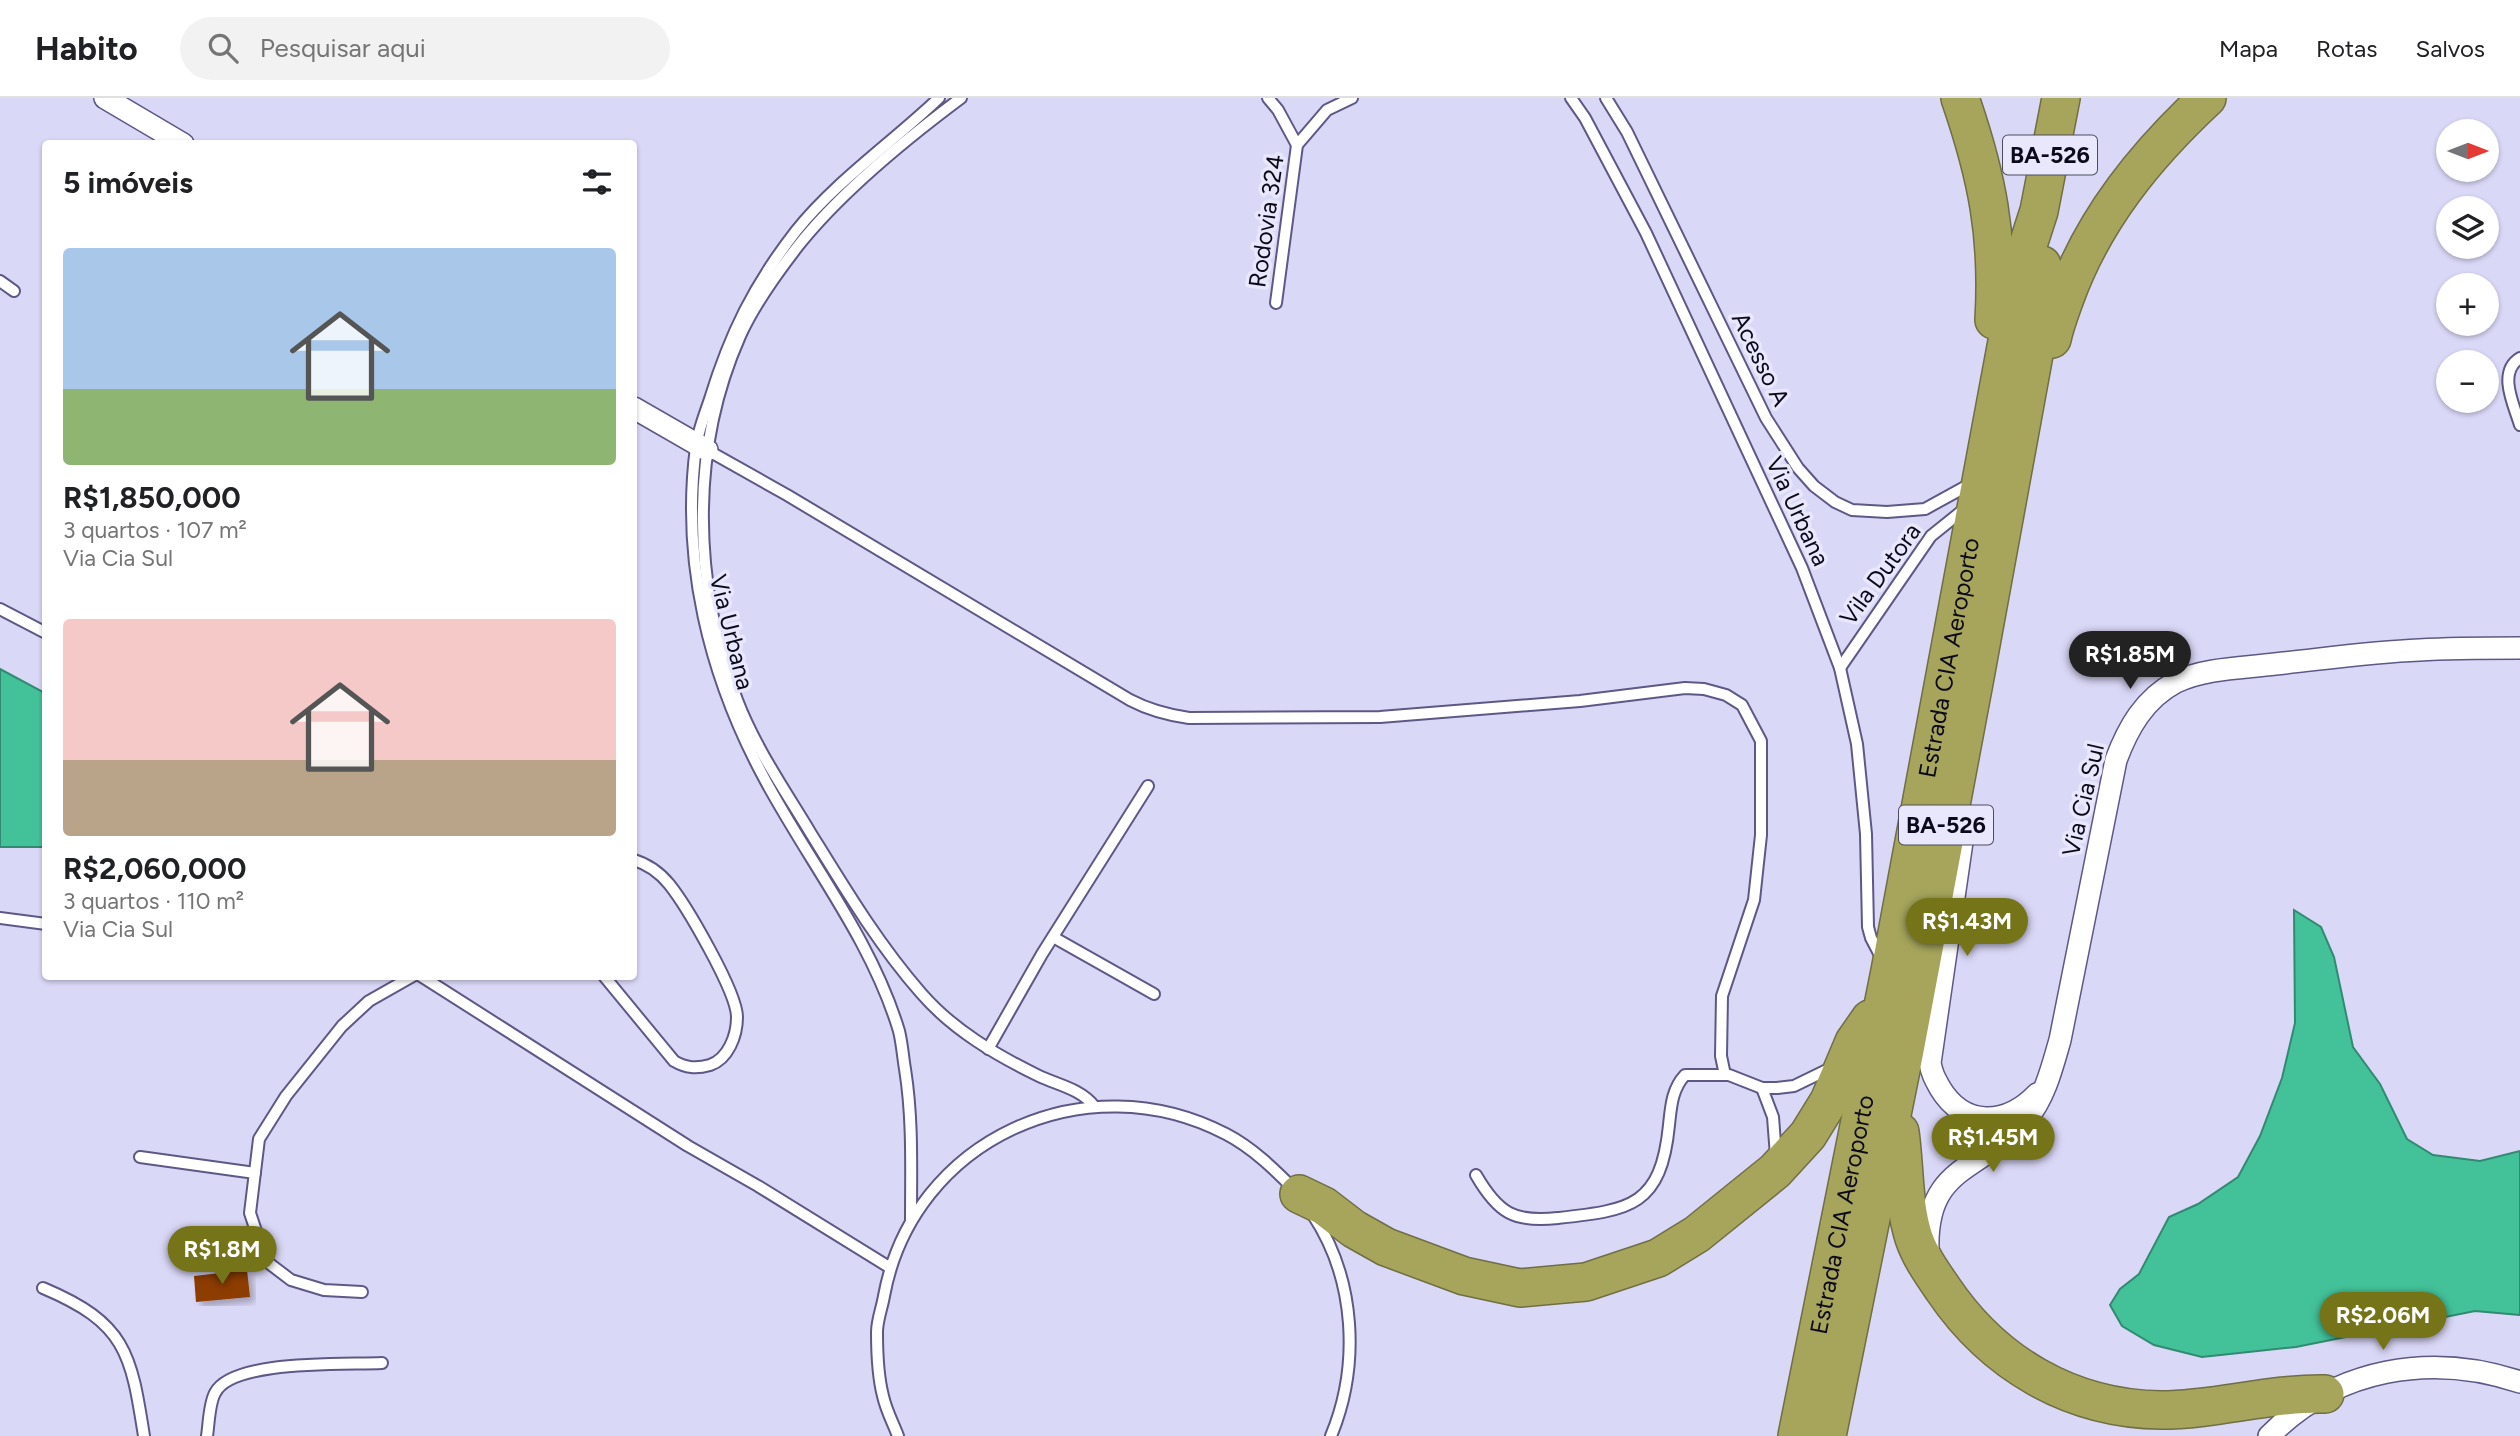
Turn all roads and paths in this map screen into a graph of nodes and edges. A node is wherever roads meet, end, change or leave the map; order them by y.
1 (105, 98) edge
2 (939, 98) edge
3 (961, 98) edge
4 (1268, 98) edge
5 (1352, 98) edge
6 (1571, 98) edge
7 (1605, 98) edge
8 (1960, 98) edge
9 (2061, 98) edge
10 (2207, 98) edge
11 (176, 140) edge
12 (1297, 145) junction
13 (2039, 211) junction
14 (0, 281) edge
15 (14, 291) dead end
16 (1276, 303) dead end
17 (2520, 358) edge
18 (637, 410) edge
19 (2520, 425) edge
20 (701, 447) junction
21 (1964, 499) junction
22 (1966, 566) junction
23 (0, 609) edge
24 (42, 631) edge
25 (2519, 644) edge
26 (1840, 668) junction
27 (1975, 677) junction
28 (1961, 747) junction
29 (1148, 786) dead end
30 (637, 861) edge
31 (0, 918) edge
32 (42, 923) edge
33 (1053, 937) junction
34 (406, 980) edge
35 (427, 980) edge
36 (607, 980) edge
37 (1886, 986) junction
38 (1154, 994) dead end
39 (988, 1049) junction
40 (1845, 1062) junction
41 (1725, 1075) junction
42 (2048, 1083) junction
43 (1762, 1088) junction
44 (1895, 1096) junction
45 (1094, 1106) junction
46 (140, 1157) dead end
47 (1775, 1171) junction
48 (255, 1174) junction
49 (1476, 1175) dead end
50 (1299, 1194) junction
51 (911, 1220) junction
52 (1928, 1266) junction
53 (889, 1268) junction
54 (43, 1288) dead end
55 (362, 1292) dead end
56 (382, 1363) dead end
57 (2520, 1367) edge
58 (2485, 1371) junction
59 (2520, 1382) edge
60 (2325, 1394) junction
61 (144, 1436) edge
62 (207, 1436) edge
63 (898, 1436) edge
64 (1331, 1436) edge
65 (1797, 1436) edge
66 (1827, 1436) edge
67 (2269, 1436) edge

1 - 11 street
2 - 20 lane, Via Urbana
3 - 20 lane, Via Urbana
4 - 12 lane
5 - 12 lane
6 - 26 lane, Via Urbana
7 - 21 lane, Acesso A
8 - 21 highway
9 - 13 highway, Estrada CIA Aeroporto / BA-526
10 - 27 highway
12 - 16 lane, Rodovia 324
13 - 22 highway, Estrada CIA Aeroporto / BA-526
13 - 27 highway, Estrada CIA Aeroporto / BA-526
14 - 15 lane
17 - 19 lane
18 - 20 street
20 - 39 lane, Via Urbana
20 - 41 lane
20 - 51 lane, Via Urbana
21 - 22 highway
21 - 26 lane, Vila Dutora
22 - 37 highway, Estrada CIA Aeroporto / BA-526
23 - 24 lane
25 - 42 street, Via Cia Sul
26 - 37 lane, Via Urbana
27 - 28 highway, Estrada CIA Aeroporto / BA-526
28 - 42 street
28 - 44 highway, Estrada CIA Aeroporto / BA-526
29 - 33 lane
30 - 36 lane
31 - 32 lane
33 - 38 lane
33 - 39 lane
34 - 48 lane
35 - 53 lane
37 - 40 highway
37 - 65 highway, Estrada CIA Aeroporto / BA-526
39 - 45 lane, Via Urbana
40 - 43 lane
40 - 47 highway
41 - 43 lane
41 - 49 lane
42 - 52 street, Via Cia Sul
43 - 47 lane
44 - 52 highway
44 - 66 highway, Estrada CIA Aeroporto / BA-526
45 - 50 lane
45 - 51 lane
46 - 48 lane
47 - 50 highway
48 - 55 lane
50 - 64 lane
51 - 53 lane
52 - 60 highway
53 - 63 lane
54 - 61 lane
56 - 62 lane
57 - 58 street
58 - 59 street
58 - 60 street
60 - 67 street

